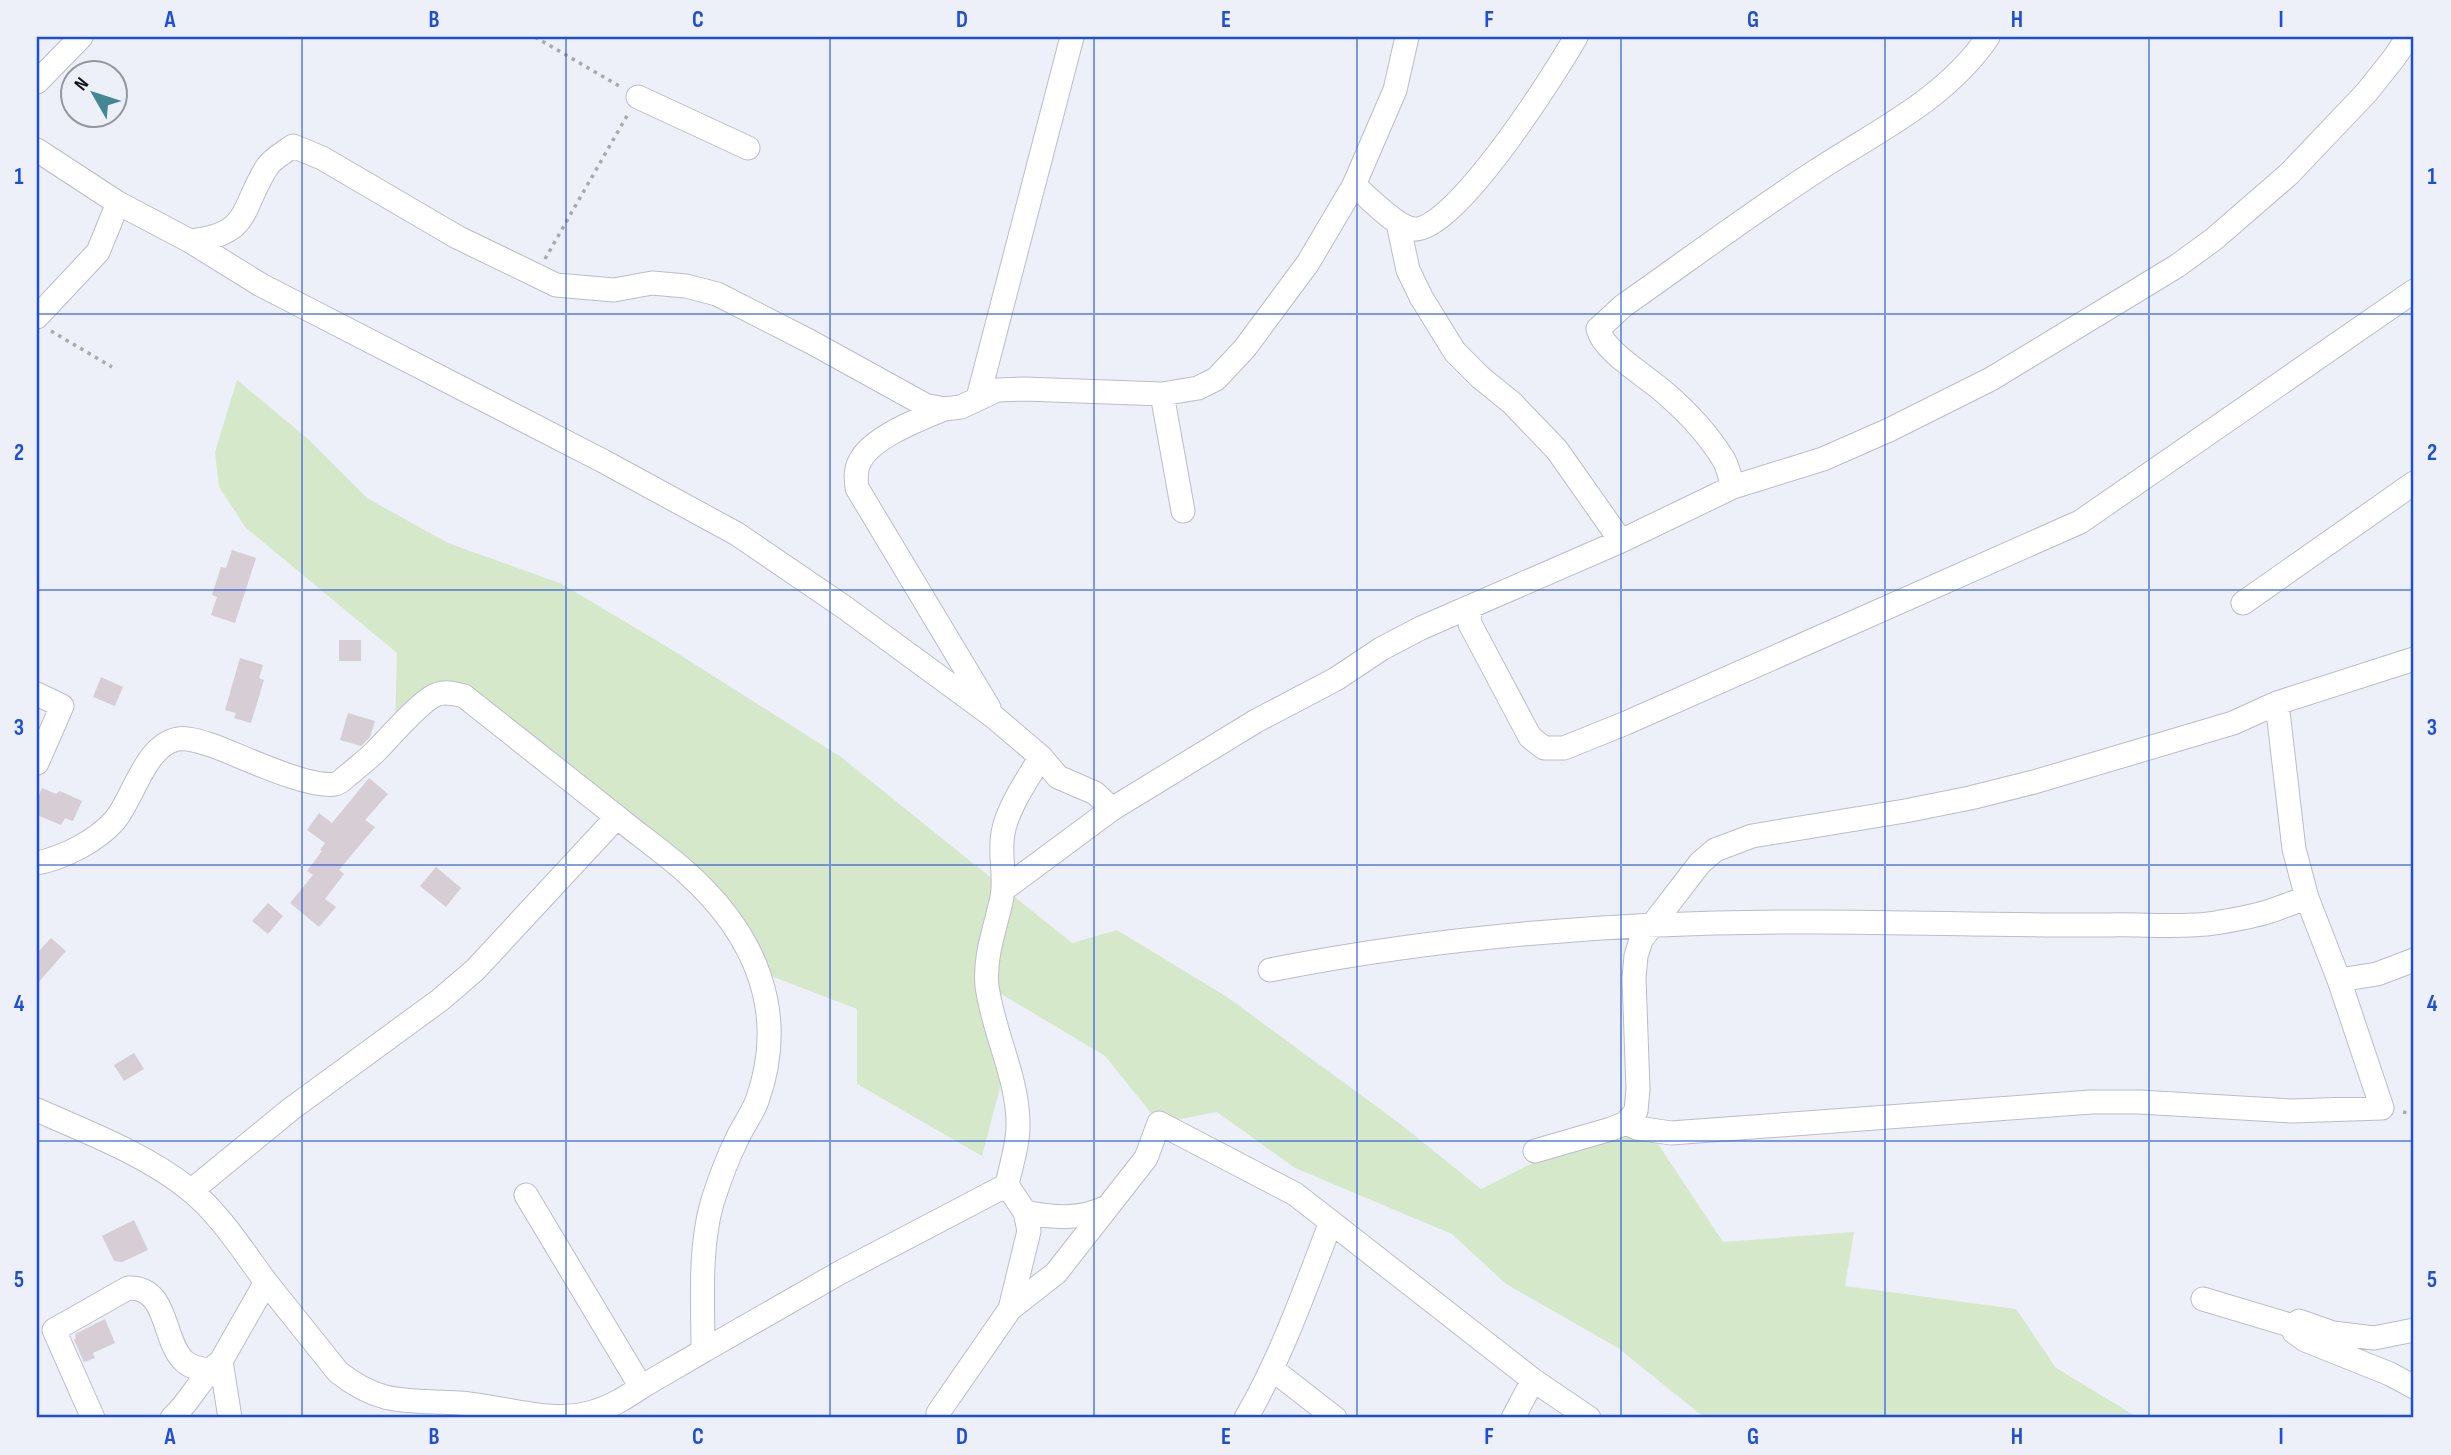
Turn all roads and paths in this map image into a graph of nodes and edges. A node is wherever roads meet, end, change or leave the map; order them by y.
1 (81, 37) edge
2 (535, 37) edge
3 (1072, 37) edge
4 (1407, 37) edge
5 (1576, 37) edge
6 (1988, 37) edge
7 (2408, 37) edge
8 (37, 82) edge
9 (638, 97) junction
10 (748, 148) dead end
11 (37, 150) edge
12 (1354, 185) junction
13 (118, 203) junction
14 (1398, 223) junction
15 (190, 241) junction
16 (535, 276) junction
17 (2414, 291) edge
18 (40, 314) edge
19 (112, 368) dead end
20 (1162, 394) junction
21 (978, 398) junction
22 (944, 409) junction
23 (2414, 483) edge
24 (1733, 488) junction
25 (1183, 511) dead end
26 (1621, 541) junction
27 (2243, 603) dead end
28 (1469, 609) junction
29 (2414, 659) edge
30 (37, 694) edge
31 (2277, 703) junction
32 (995, 717) junction
33 (1041, 757) junction
34 (37, 763) edge
35 (1112, 809) junction
36 (617, 817) junction
37 (37, 863) edge
38 (1004, 889) junction
39 (2307, 898) junction
40 (1653, 924) junction
41 (2414, 960) edge
42 (1270, 970) dead end
43 (2339, 980) junction
44 (37, 1110) edge
45 (1626, 1122) junction
46 (1535, 1151) dead end
47 (1007, 1185) junction
48 (191, 1191) junction
49 (526, 1195) dead end
50 (1110, 1205) junction
51 (1025, 1212) junction
52 (1331, 1222) junction
53 (266, 1282) junction
54 (2203, 1299) dead end
55 (1010, 1309) junction
56 (2293, 1326) junction
57 (2414, 1330) edge
58 (45, 1334) edge
59 (702, 1351) junction
60 (215, 1365) junction
61 (1272, 1369) junction
62 (1533, 1380) junction
63 (641, 1387) junction
64 (2414, 1387) edge
65 (938, 1416) edge
66 (93, 1418) edge
67 (172, 1418) edge
68 (230, 1418) edge
69 (1246, 1418) edge
70 (1335, 1418) edge
71 (1513, 1418) edge
72 (1589, 1418) edge

1 - 8 street
2 - 9 path
3 - 21 street
4 - 12 street
5 - 14 street
6 - 24 street
7 - 24 street
9 - 10 street
9 - 16 path
11 - 13 street
12 - 14 street
12 - 20 street
13 - 15 street
13 - 18 street
14 - 26 street
15 - 16 street
15 - 32 street
16 - 22 street
17 - 28 street
18 - 19 path
20 - 21 street
20 - 25 street
21 - 22 street
22 - 32 street
23 - 27 street
24 - 26 street
26 - 28 street
28 - 35 street
29 - 31 street
30 - 34 street
31 - 39 street
31 - 40 street
32 - 33 street
33 - 35 street
33 - 38 street
35 - 38 street
36 - 37 street
36 - 48 street
36 - 59 street
38 - 47 street
39 - 40 street
39 - 43 street
40 - 42 street
40 - 45 street
41 - 43 street
43 - 45 street
44 - 48 street
45 - 46 street
47 - 51 street
47 - 59 street
48 - 53 street
49 - 63 street
50 - 51 street
50 - 52 street
50 - 55 street
51 - 55 street
52 - 61 street
52 - 62 street
53 - 60 street
53 - 63 street
54 - 56 street
55 - 65 street
56 - 57 street
56 - 64 street
58 - 60 street
58 - 66 street
59 - 63 street
60 - 67 street
60 - 68 street
61 - 69 street
61 - 70 street
62 - 71 street
62 - 72 street

